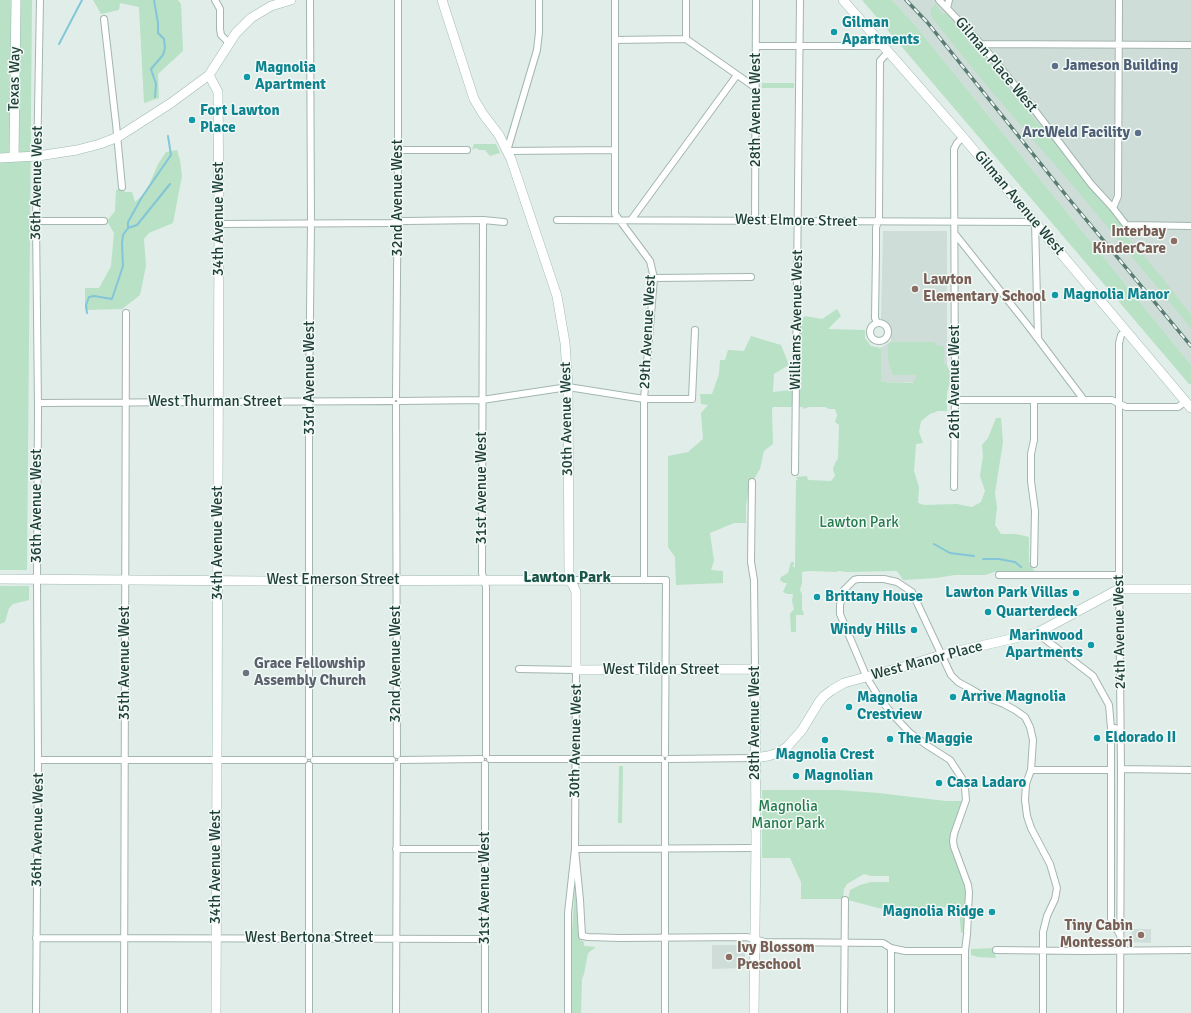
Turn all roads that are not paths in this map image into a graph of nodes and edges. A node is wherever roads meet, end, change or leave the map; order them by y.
1 (16, 0) edge
2 (40, 0) edge
3 (215, 0) edge
4 (291, 0) edge
5 (310, 0) edge
6 (398, 0) edge
7 (442, 0) edge
8 (539, 0) edge
9 (615, 0) edge
10 (686, 0) edge
11 (756, 0) edge
12 (800, 0) edge
13 (843, 0) edge
14 (939, 0) edge
15 (949, 0) edge
16 (1119, 0) edge
17 (947, 8) junction
18 (104, 19) dead end
19 (686, 39) junction
20 (615, 40) junction
21 (229, 43) junction
22 (980, 44) junction
23 (1119, 45) junction
24 (1191, 45) edge
25 (756, 46) junction
26 (800, 46) junction
27 (886, 49) junction
28 (209, 75) junction
29 (737, 75) junction
30 (756, 88) junction
31 (118, 137) junction
32 (963, 137) junction
33 (398, 150) junction
34 (467, 150) dead end
35 (614, 150) junction
36 (507, 151) junction
37 (38, 156) junction
38 (14, 157) junction
39 (0, 158) edge
40 (122, 187) dead end
41 (1113, 208) junction
42 (483, 220) junction
43 (557, 220) dead end
44 (619, 220) junction
45 (630, 220) junction
46 (36, 221) junction
47 (104, 221) dead end
48 (755, 221) junction
49 (398, 222) junction
50 (504, 222) dead end
51 (798, 222) junction
52 (878, 222) junction
53 (954, 222) junction
54 (1035, 222) junction
55 (311, 223) junction
56 (219, 224) junction
57 (1191, 226) edge
58 (955, 233) junction
59 (751, 277) dead end
60 (654, 278) junction
61 (126, 314) dead end
62 (877, 323) dead end
63 (695, 330) dead end
64 (1126, 330) junction
65 (1038, 338) junction
66 (568, 386) junction
67 (644, 399) junction
68 (482, 400) junction
69 (955, 400) junction
70 (1034, 400) junction
71 (1084, 400) junction
72 (309, 401) junction
73 (396, 401) junction
74 (126, 402) junction
75 (218, 402) junction
76 (38, 403) junction
77 (1118, 403) junction
78 (1189, 403) edge
79 (795, 472) dead end
80 (752, 482) dead end
81 (954, 487) dead end
82 (1034, 564) dead end
83 (999, 575) dead end
84 (1119, 575) junction
85 (0, 579) edge
86 (37, 579) junction
87 (484, 579) junction
88 (124, 580) junction
89 (218, 580) junction
90 (310, 580) junction
91 (396, 580) junction
92 (569, 580) junction
93 (644, 580) junction
94 (1119, 589) junction
95 (1191, 589) edge
96 (1037, 633) junction
97 (941, 655) junction
98 (519, 669) dead end
99 (755, 669) junction
100 (576, 670) junction
101 (665, 670) junction
102 (867, 678) junction
103 (1111, 728) junction
104 (1121, 728) junction
105 (575, 758) junction
106 (755, 758) junction
107 (485, 759) junction
108 (665, 759) junction
109 (38, 760) junction
110 (216, 760) junction
111 (309, 760) junction
112 (397, 760) junction
113 (125, 761) junction
114 (1122, 769) junction
115 (1031, 770) junction
116 (1111, 770) junction
117 (1191, 770) edge
118 (665, 848) junction
119 (756, 848) junction
120 (396, 849) junction
121 (485, 849) junction
122 (575, 849) junction
123 (845, 900) dead end
124 (1121, 936) junction
125 (36, 938) junction
126 (396, 938) junction
127 (665, 938) junction
128 (124, 939) junction
129 (216, 939) junction
130 (309, 939) junction
131 (485, 939) junction
132 (755, 939) junction
133 (844, 943) junction
134 (891, 948) junction
135 (996, 950) dead end
136 (1043, 950) junction
137 (1191, 950) edge
138 (965, 951) junction
139 (1121, 951) junction
140 (36, 1013) edge
141 (124, 1013) edge
142 (216, 1013) edge
143 (309, 1013) edge
144 (396, 1013) edge
145 (485, 1013) edge
146 (568, 1013) edge
147 (665, 1013) edge
148 (754, 1013) edge
149 (844, 1013) edge
150 (891, 1013) edge
151 (965, 1013) edge
152 (1043, 1013) edge
153 (1120, 1013) edge

1 - 38 street, Texas Way
2 - 37 street, 36th Avenue West
3 - 21 street
4 - 21 street
5 - 55 street, 33rd Avenue West
6 - 33 street, 32nd Avenue West
7 - 36 street
8 - 36 street
9 - 20 street, 29th Avenue West
10 - 19 street
11 - 25 street, 28th Avenue West
12 - 26 street, Williams Avenue West
13 - 27 street, Gilman Avenue West
14 - 17 street, Gilman Place West
15 - 17 street
16 - 23 street
17 - 22 street, Gilman Place West
18 - 31 street
19 - 20 street
19 - 29 street
20 - 35 street, 29th Avenue West
21 - 28 street
22 - 23 street
22 - 41 street, Gilman Place West
23 - 24 street
23 - 41 street
25 - 26 street
25 - 30 street, 28th Avenue West
26 - 27 street
26 - 51 street, Williams Avenue West
27 - 32 street, Gilman Avenue West
27 - 52 street
28 - 31 street
28 - 56 street, 34th Avenue West
29 - 30 street
29 - 45 street
30 - 48 street, 28th Avenue West
31 - 37 street
31 - 40 street
32 - 53 street, 26th Avenue West
32 - 54 street, Gilman Avenue West
33 - 34 street
33 - 49 street, 32nd Avenue West
35 - 36 street
35 - 44 street, 29th Avenue West
36 - 66 street, 30th Avenue West
37 - 38 street
37 - 46 street, 36th Avenue West
38 - 39 street
41 - 57 street, Gilman Place West
42 - 49 street
42 - 50 street
42 - 68 street, 31st Avenue West
43 - 44 street, West Elmore Street
44 - 45 street, West Elmore Street
44 - 60 street, 29th Avenue West
45 - 48 street, West Elmore Street
46 - 47 street
46 - 76 street, 36th Avenue West
48 - 51 street, West Elmore Street
49 - 55 street
49 - 73 street, 32nd Avenue West
51 - 52 street, West Elmore Street
51 - 79 street, Williams Avenue West
52 - 53 street, West Elmore Street
52 - 62 street
53 - 54 street, West Elmore Street
53 - 58 street, 26th Avenue West
54 - 64 street, Gilman Avenue West
54 - 65 street
55 - 56 street
55 - 72 street, 33rd Avenue West
56 - 75 street, 34th Avenue West
58 - 65 street
58 - 69 street, 26th Avenue West
59 - 60 street
60 - 67 street, 29th Avenue West
61 - 74 street, 35th Avenue West
63 - 67 street, West Thurman Street
64 - 77 street, 24th Avenue West
64 - 78 street, Gilman Avenue West
65 - 71 street
66 - 67 street, West Thurman Street
66 - 68 street, West Thurman Street
66 - 92 street, 30th Avenue West
67 - 93 street, 29th Avenue West
68 - 73 street, West Thurman Street
68 - 87 street, 31st Avenue West
69 - 70 street
69 - 81 street, 26th Avenue West
70 - 71 street
70 - 82 street
71 - 77 street
72 - 73 street, West Thurman Street
72 - 75 street, West Thurman Street
72 - 90 street, 33rd Avenue West
73 - 91 street, 32nd Avenue West
74 - 75 street, West Thurman Street
74 - 76 street, West Thurman Street
74 - 88 street, 35th Avenue West
75 - 89 street, 34th Avenue West
76 - 86 street, 36th Avenue West
77 - 78 street
77 - 84 street, 24th Avenue West
80 - 99 street, 28th Avenue West
83 - 84 street
84 - 94 street, 24th Avenue West
85 - 86 street, West Emerson Street
86 - 88 street, West Emerson Street
86 - 109 street, 36th Avenue West
87 - 91 street, West Emerson Street
87 - 92 street, West Emerson Street
87 - 107 street, 31st Avenue West
88 - 89 street, West Emerson Street
88 - 113 street, 35th Avenue West
89 - 90 street, West Emerson Street
89 - 110 street, 34th Avenue West
90 - 91 street, West Emerson Street
90 - 111 street, 33rd Avenue West
91 - 112 street, 32nd Avenue West
92 - 93 street, West Emerson Street
92 - 100 street, 30th Avenue West
93 - 101 street, West Emerson Street
94 - 95 street
94 - 96 street, West Manor Place
94 - 104 street, 24th Avenue West
96 - 97 street, West Manor Place
96 - 103 street, 24th Avenue West
97 - 102 street, West Manor Place
97 - 102 street
97 - 115 street
98 - 100 street, West Tilden Street
99 - 101 street, West Tilden Street
99 - 106 street, 28th Avenue West
100 - 101 street, West Tilden Street
100 - 105 street, 30th Avenue West
101 - 108 street
102 - 106 street, West Manor Place
102 - 138 street
103 - 104 street
103 - 116 street, 24th Avenue West
104 - 114 street, 24th Avenue West
105 - 107 street
105 - 108 street
105 - 122 street, 30th Avenue West
106 - 108 street
106 - 119 street, 28th Avenue West
107 - 112 street
107 - 121 street, 31st Avenue West
108 - 118 street
109 - 113 street
109 - 125 street, 36th Avenue West
110 - 111 street
110 - 113 street
110 - 129 street, 34th Avenue West
111 - 112 street
111 - 130 street, 33rd Avenue West
112 - 120 street, 32nd Avenue West
113 - 128 street, 35th Avenue West
114 - 117 street
114 - 124 street, 24th Avenue West
115 - 116 street
115 - 136 street
116 - 124 street, 24th Avenue West
118 - 119 street
118 - 122 street
118 - 127 street
119 - 132 street, 28th Avenue West
120 - 121 street
120 - 126 street, 32nd Avenue West
121 - 131 street, 31st Avenue West
122 - 127 street, 30th Avenue West
122 - 146 street, 30th Avenue West
123 - 133 street
124 - 139 street, 24th Avenue West
125 - 128 street, West Bertona Street
125 - 140 street, 36th Avenue West
126 - 130 street, West Bertona Street
126 - 131 street, West Bertona Street
126 - 144 street, 32nd Avenue West
127 - 132 street
127 - 147 street
128 - 129 street, West Bertona Street
128 - 141 street, 35th Avenue West
129 - 130 street, West Bertona Street
129 - 142 street, 34th Avenue West
130 - 143 street, 33rd Avenue West
131 - 145 street, 31st Avenue West
132 - 133 street
132 - 148 street, 28th Avenue West
133 - 134 street
133 - 149 street
134 - 138 street
134 - 150 street
135 - 136 street
136 - 139 street
136 - 152 street
137 - 139 street
138 - 151 street
139 - 153 street, 24th Avenue West

